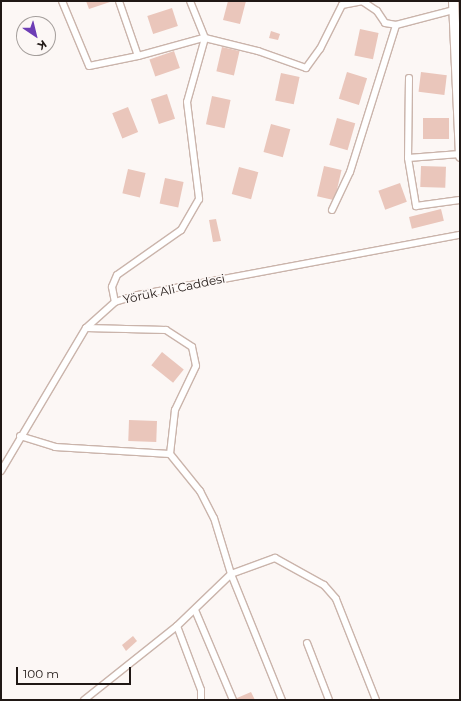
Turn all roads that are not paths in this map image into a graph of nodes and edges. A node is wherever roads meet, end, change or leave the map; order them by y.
1 (62, 1) edge
2 (119, 1) edge
3 (190, 1) edge
4 (453, 5) edge
5 (396, 25) junction
6 (204, 38) junction
7 (138, 56) junction
8 (409, 78) dead end
9 (460, 155) edge
10 (408, 158) junction
11 (460, 200) edge
12 (332, 210) dead end
13 (460, 234) edge
14 (115, 302) junction
15 (86, 328) junction
16 (20, 436) junction
17 (170, 454) junction
18 (1, 471) edge
19 (232, 574) junction
20 (195, 610) junction
21 (177, 626) junction
22 (307, 643) dead end
23 (84, 700) edge
24 (202, 700) edge
25 (233, 700) edge
26 (282, 700) edge
27 (329, 700) edge
28 (376, 700) edge

1 - 7 street
2 - 7 street
3 - 6 street
4 - 5 street
4 - 9 street
5 - 6 street
5 - 12 street
6 - 7 street
6 - 14 street, Yörük Ali Caddesi
8 - 10 street
9 - 10 street
10 - 11 street
13 - 14 street, Yörük Ali Caddesi
14 - 15 street
15 - 16 street
15 - 17 street
16 - 17 street
16 - 18 street
17 - 19 street
19 - 20 street
19 - 26 street
19 - 28 street
20 - 21 street
20 - 25 street
21 - 23 street
21 - 24 street
22 - 27 street

